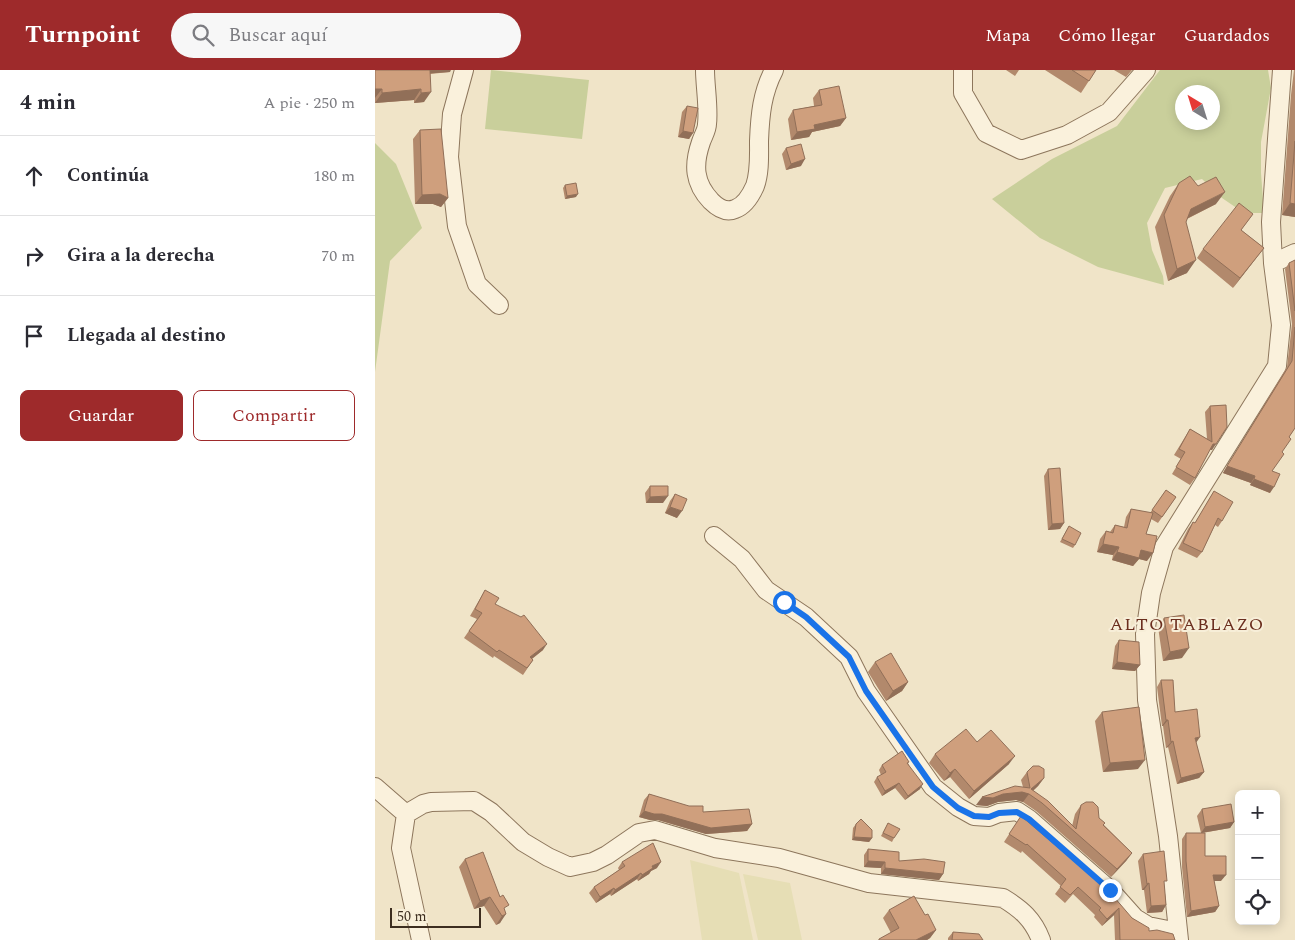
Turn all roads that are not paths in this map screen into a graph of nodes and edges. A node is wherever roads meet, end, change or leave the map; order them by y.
1 (464, 70) edge
2 (705, 70) edge
3 (774, 70) edge
4 (963, 70) edge
5 (1146, 70) edge
6 (1282, 70) edge
7 (1295, 253) edge
8 (1273, 263) junction
9 (499, 305) dead end
10 (714, 536) dead end
11 (375, 787) edge
12 (406, 814) junction
13 (1178, 936) edge
14 (421, 940) edge
15 (1041, 940) edge

1 - 9 street
2 - 3 street
4 - 5 street
6 - 8 street
7 - 8 street
8 - 13 street
10 - 13 street
11 - 12 street
12 - 14 street
12 - 15 street

